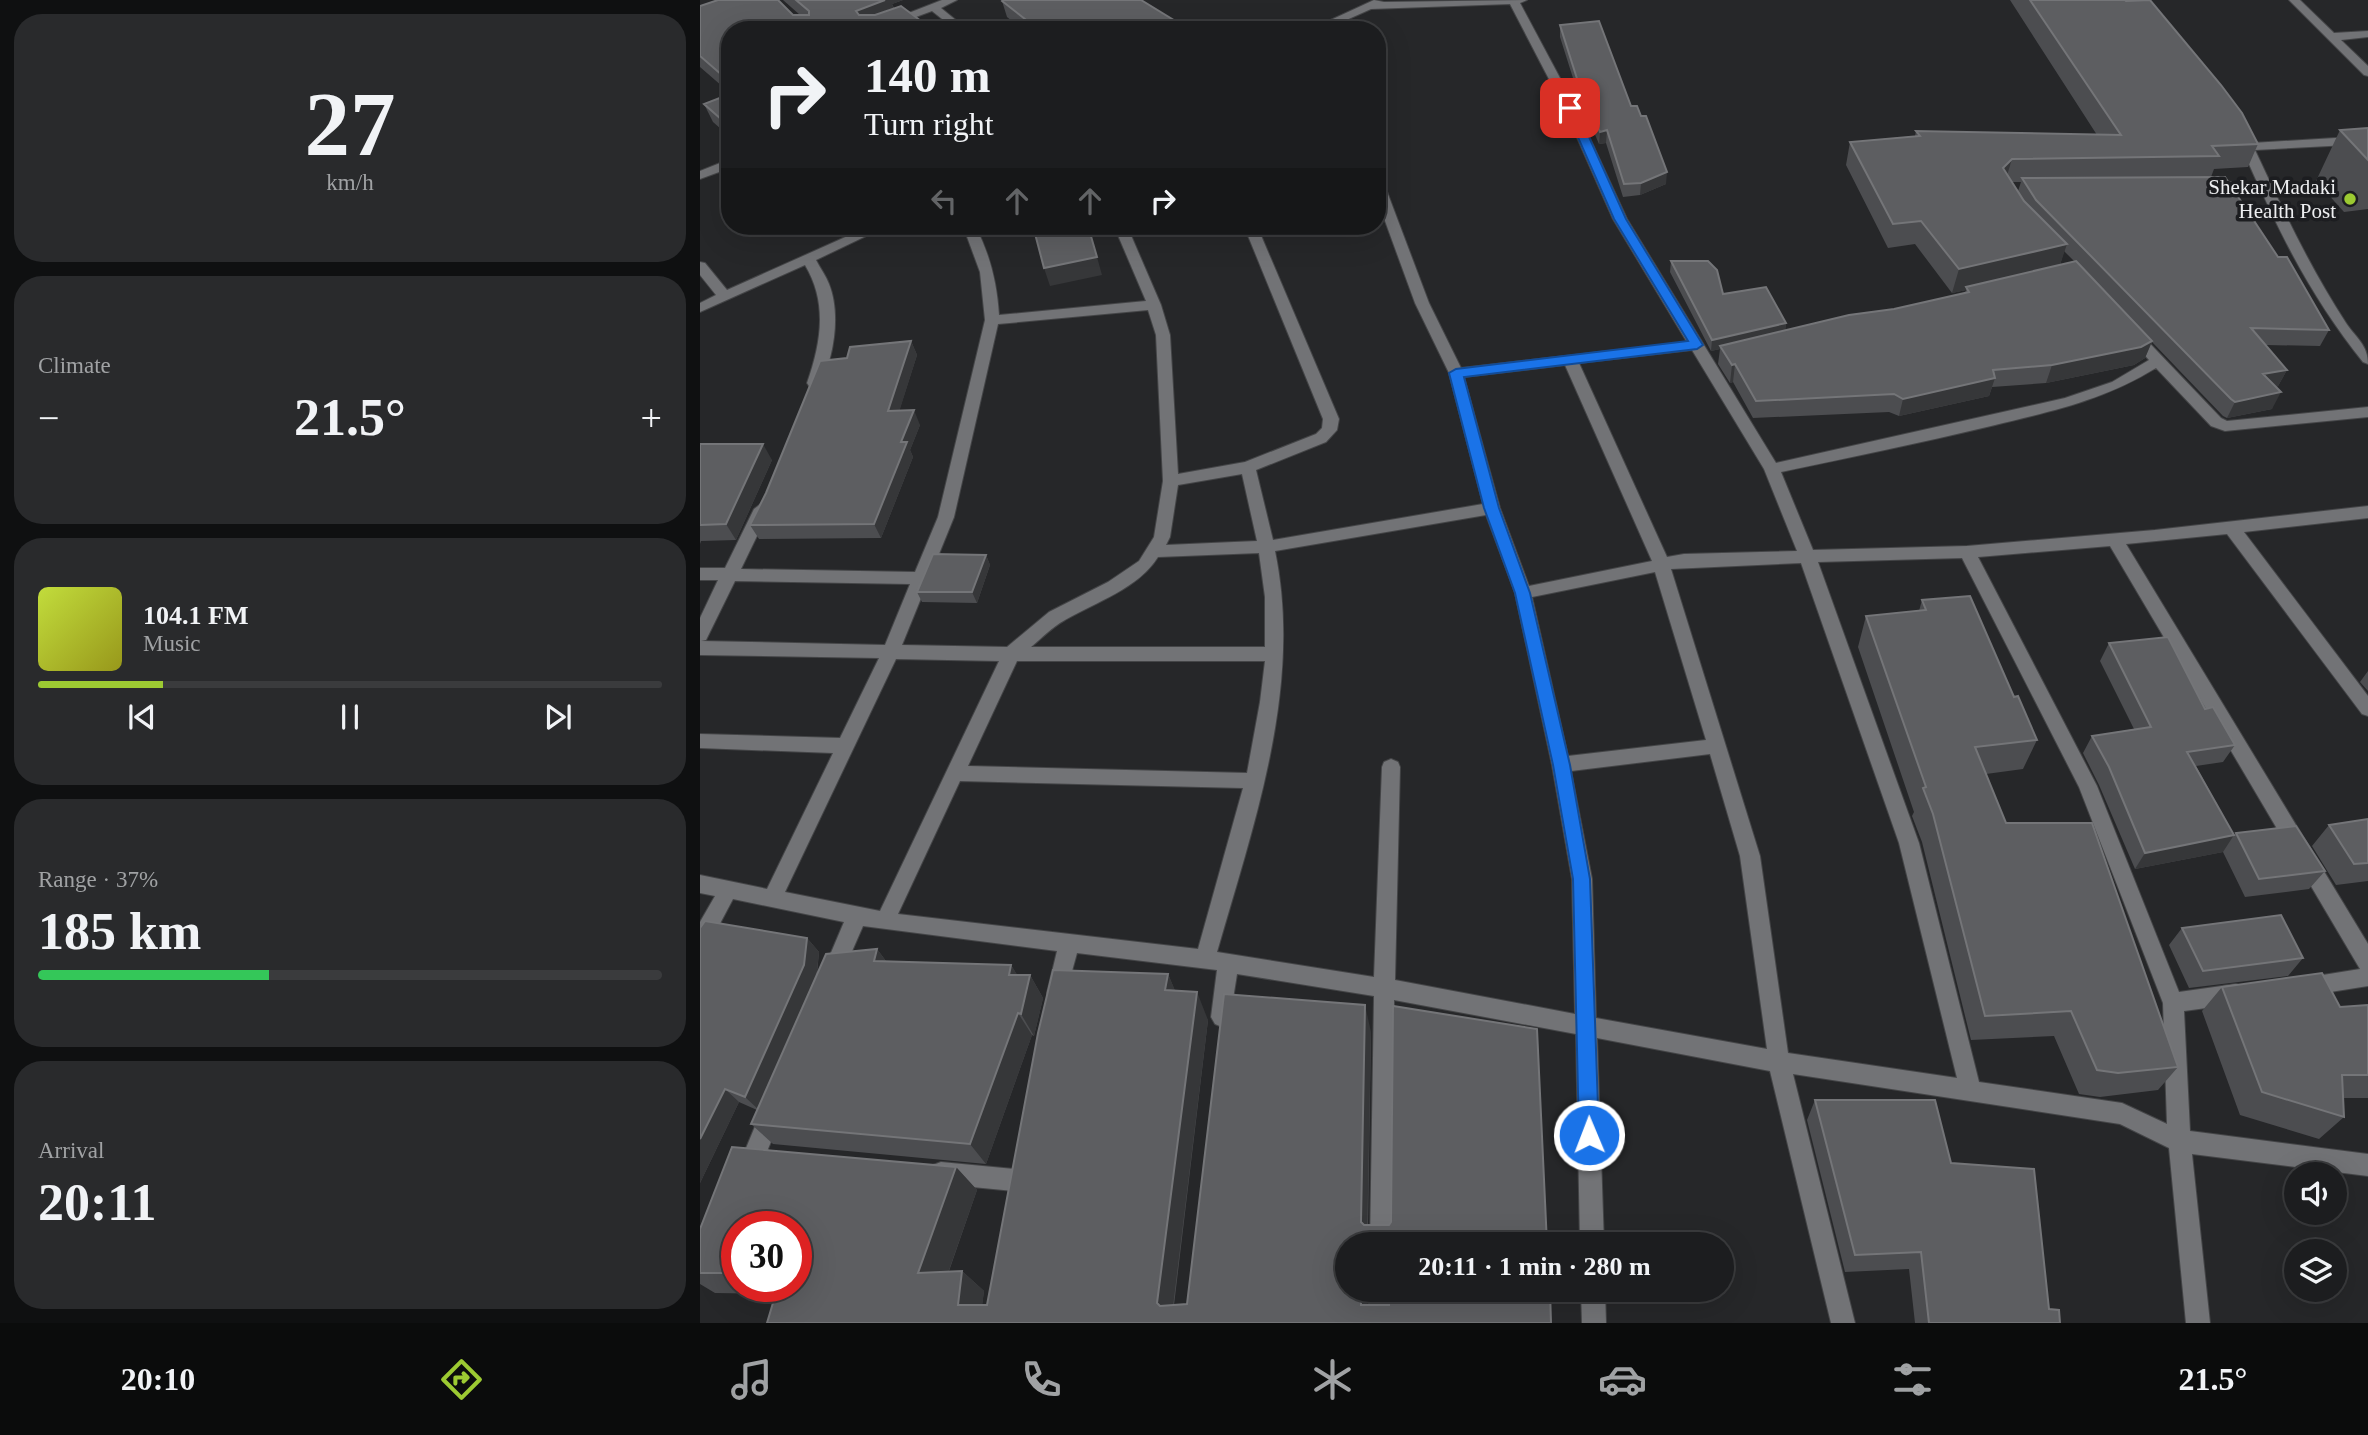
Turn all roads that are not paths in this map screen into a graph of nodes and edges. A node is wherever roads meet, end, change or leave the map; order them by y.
1 (952, 0) edge
2 (1526, 0) edge
3 (2294, 0) edge
4 (1513, 1) edge
5 (1377, 3) edge
6 (933, 7) junction
7 (895, 21) edge
8 (951, 21) edge
9 (1335, 21) edge
10 (2368, 34) edge
11 (2331, 37) junction
12 (2368, 73) edge
13 (2237, 125) edge
14 (2368, 140) edge
15 (2334, 142) junction
16 (2248, 147) junction
17 (2351, 156) edge
18 (721, 166) edge
19 (700, 174) edge
20 (2194, 186) edge
21 (2263, 186) junction
22 (1386, 205) edge
23 (860, 235) edge
24 (974, 235) edge
25 (1125, 235) edge
26 (1255, 235) edge
27 (808, 259) junction
28 (700, 266) edge
29 (725, 297) junction
30 (1154, 305) junction
31 (700, 308) edge
32 (992, 320) junction
33 (2120, 320) edge
34 (1697, 345) junction
35 (2368, 359) edge
36 (1571, 361) junction
37 (2157, 361) junction
38 (1456, 373) junction
39 (806, 402) edge
40 (2368, 412) edge
41 (1248, 467) junction
42 (1772, 469) junction
43 (1171, 481) junction
44 (769, 493) edge
45 (1492, 508) junction
46 (2368, 512) edge
47 (2232, 528) junction
48 (2115, 540) junction
49 (1265, 547) junction
50 (1155, 551) junction
51 (1968, 552) junction
52 (1807, 555) junction
53 (1661, 563) junction
54 (700, 574) edge
55 (729, 576) junction
56 (921, 578) junction
57 (1523, 593) junction
58 (700, 635) edge
59 (700, 648) edge
60 (891, 651) junction
61 (1011, 654) junction
62 (1273, 654) junction
63 (2368, 709) edge
64 (700, 741) edge
65 (845, 746) junction
66 (1717, 746) junction
67 (1561, 765) junction
68 (1391, 767) dead end
69 (954, 773) junction
70 (1255, 781) junction
71 (700, 884) edge
72 (728, 890) junction
73 (772, 899) junction
74 (857, 916) junction
75 (885, 921) junction
76 (700, 942) edge
77 (1069, 942) junction
78 (1205, 959) junction
79 (1228, 963) junction
80 (2368, 963) edge
81 (2368, 978) edge
82 (1384, 988) junction
83 (2290, 988) edge
84 (824, 992) edge
85 (2251, 993) edge
86 (2174, 1003) junction
87 (1054, 1008) edge
88 (1586, 1025) junction
89 (1220, 1032) edge
90 (1779, 1062) junction
91 (1971, 1092) junction
92 (781, 1093) edge
93 (2179, 1141) junction
94 (1020, 1154) edge
95 (754, 1156) junction
96 (781, 1158) edge
97 (2368, 1165) edge
98 (918, 1171) edge
99 (1014, 1180) junction
100 (738, 1193) edge
101 (1010, 1206) edge
102 (1382, 1232) edge
103 (1592, 1232) edge
104 (1381, 1302) edge
105 (1593, 1302) edge
106 (1381, 1323) edge
107 (1594, 1323) edge
108 (1843, 1323) edge
109 (2198, 1323) edge

1 - 6 street
2 - 4 street
3 - 11 street
4 - 5 street
4 - 34 street
5 - 9 street
6 - 7 street
6 - 8 street
10 - 11 street
11 - 12 street
13 - 16 street
14 - 15 street
15 - 16 street
15 - 17 street
16 - 21 street
18 - 19 street
20 - 21 street
21 - 35 street
22 - 38 street
23 - 27 street
24 - 32 street
25 - 30 street
26 - 41 street
27 - 29 street
27 - 39 street
28 - 29 street
29 - 31 street
30 - 32 street
30 - 43 street
32 - 56 street
33 - 37 street
34 - 36 street
34 - 42 street
36 - 38 street
36 - 53 street
37 - 40 street
37 - 42 street
38 - 45 street
41 - 43 street
41 - 49 street
42 - 52 street
43 - 50 street
44 - 55 street
45 - 49 street
45 - 57 street
46 - 47 street
47 - 48 street
47 - 63 street
48 - 51 street
48 - 80 street
49 - 50 street
49 - 62 street
50 - 61 street
51 - 52 street
51 - 86 street
52 - 53 street
52 - 91 street
53 - 57 street
53 - 66 street
54 - 55 street
55 - 56 street
55 - 58 street
56 - 60 street
57 - 67 street
59 - 60 street
60 - 61 street
60 - 65 street
61 - 62 street
61 - 69 street
62 - 70 street
64 - 65 street
65 - 73 street
66 - 67 street
66 - 90 street
67 - 88 street
68 - 82 street
69 - 70 street
69 - 75 street
70 - 78 street
71 - 72 street
72 - 73 street
72 - 76 street
73 - 74 street
74 - 75 street
74 - 84 street
75 - 77 street
77 - 78 street
77 - 87 street
78 - 79 street
79 - 82 street
79 - 89 street
81 - 83 street
82 - 88 street
82 - 102 street
85 - 86 street
86 - 93 street
88 - 90 street
88 - 103 street
90 - 91 street
90 - 108 street
91 - 93 street
92 - 95 street
93 - 97 street
93 - 109 street
94 - 99 street
95 - 96 street
95 - 100 street
98 - 99 street
99 - 101 street
104 - 106 street
105 - 107 street

